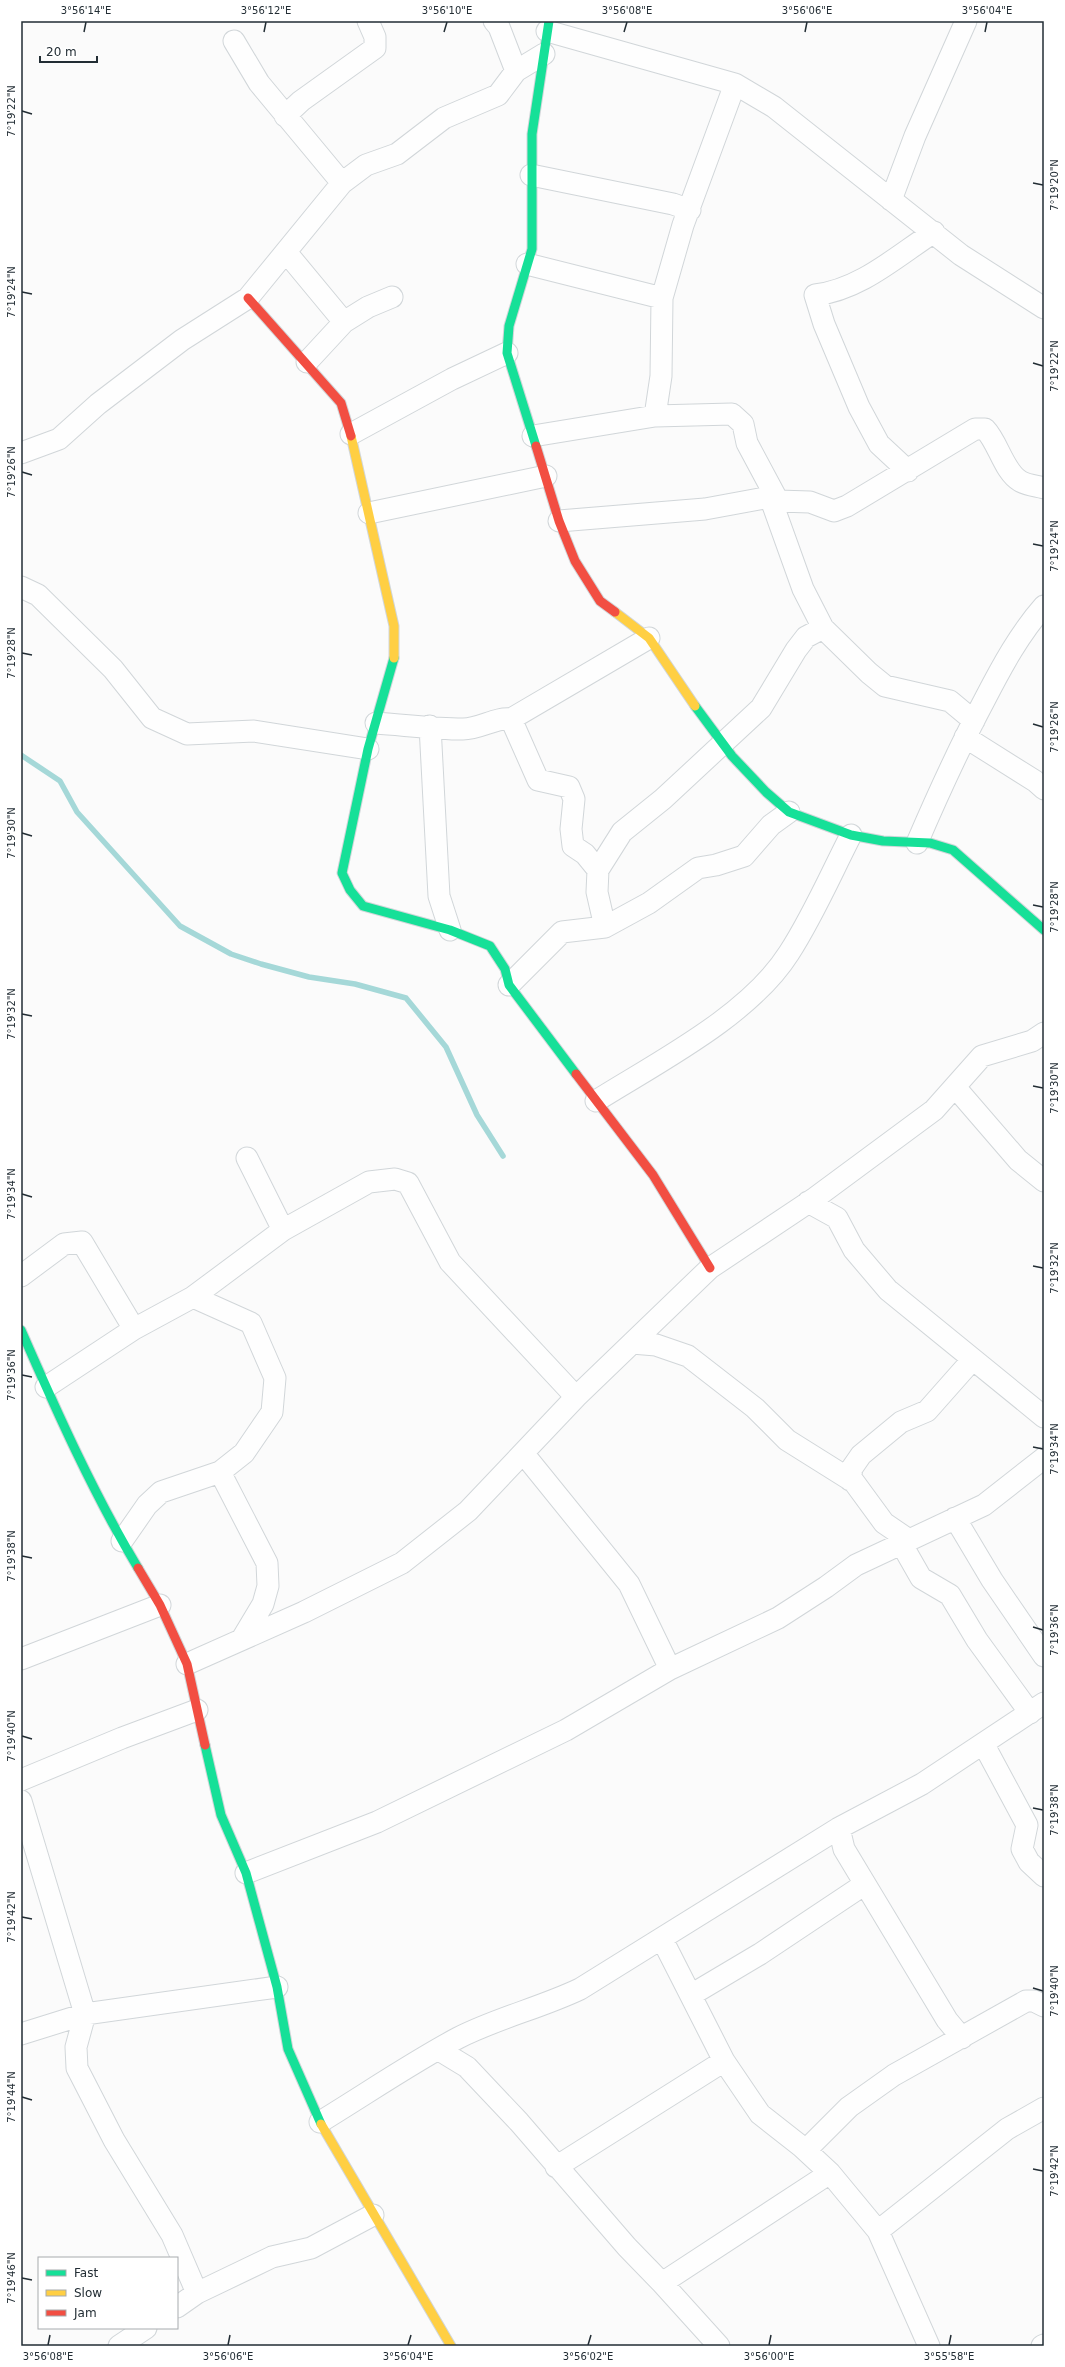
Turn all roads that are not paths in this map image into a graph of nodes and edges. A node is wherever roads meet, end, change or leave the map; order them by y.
1 (368, 21) edge
2 (494, 21) edge
3 (966, 21) edge
4 (548, 26) edge
5 (234, 41) dead end
6 (544, 54) junction
7 (516, 71) junction
8 (735, 84) junction
9 (285, 116) junction
10 (531, 175) junction
11 (342, 183) junction
12 (892, 200) junction
13 (690, 210) junction
14 (934, 232) junction
15 (286, 252) junction
16 (528, 264) junction
17 (392, 297) dead end
18 (248, 298) junction
19 (662, 298) junction
20 (1044, 308) edge
21 (344, 322) junction
22 (507, 353) junction
23 (307, 362) junction
24 (655, 416) junction
25 (351, 434) junction
26 (533, 436) junction
27 (21, 453) edge
28 (908, 471) junction
29 (546, 476) junction
30 (1044, 488) edge
31 (774, 499) junction
32 (369, 513) junction
33 (560, 521) junction
34 (21, 587) edge
35 (1044, 606) edge
36 (822, 628) junction
37 (649, 638) junction
38 (511, 719) junction
39 (376, 723) junction
40 (430, 726) junction
41 (969, 729) junction
42 (723, 744) junction
43 (368, 749) junction
44 (1044, 790) edge
45 (789, 812) junction
46 (851, 835) junction
47 (917, 843) junction
48 (598, 870) junction
49 (605, 927) junction
50 (450, 930) junction
51 (1044, 930) edge
52 (509, 985) junction
53 (1044, 1032) edge
54 (955, 1088) junction
55 (596, 1101) junction
56 (247, 1158) dead end
57 (1044, 1181) edge
58 (808, 1202) junction
59 (283, 1230) junction
60 (710, 1268) junction
61 (21, 1276) edge
62 (193, 1297) junction
63 (134, 1329) junction
64 (21, 1330) edge
65 (632, 1343) junction
66 (973, 1359) junction
67 (46, 1387) junction
68 (576, 1398) junction
69 (1044, 1417) edge
70 (523, 1453) junction
71 (1044, 1458) edge
72 (220, 1472) junction
73 (850, 1480) junction
74 (955, 1518) junction
75 (905, 1541) junction
76 (122, 1542) junction
77 (160, 1605) junction
78 (242, 1639) junction
79 (1044, 1656) edge
80 (21, 1659) edge
81 (187, 1664) junction
82 (670, 1669) junction
83 (1037, 1708) edge
84 (197, 1710) junction
85 (984, 1745) junction
86 (21, 1780) edge
87 (21, 1801) edge
88 (839, 1828) junction
89 (246, 1873) junction
90 (1044, 1876) edge
91 (865, 1884) junction
92 (662, 1939) junction
93 (276, 1988) junction
94 (692, 1995) junction
95 (1044, 2006) edge
96 (85, 2014) junction
97 (21, 2034) edge
98 (962, 2038) junction
99 (439, 2050) junction
100 (724, 2061) junction
101 (1044, 2108) edge
102 (320, 2122) junction
103 (806, 2150) junction
104 (556, 2167) junction
105 (830, 2173) junction
106 (373, 2215) junction
107 (878, 2231) junction
108 (662, 2282) junction
109 (197, 2293) junction
110 (178, 2306) edge
111 (145, 2329) edge
112 (120, 2346) edge
113 (451, 2346) edge
114 (719, 2346) edge
115 (929, 2346) edge

1 - 9 street
2 - 7 street
3 - 12 street
4 - 6 street
4 - 8 street
5 - 9 street
6 - 7 street
6 - 10 street
7 - 11 street
8 - 12 street
8 - 13 street
9 - 11 street
10 - 13 street
10 - 16 street
11 - 15 street
12 - 14 street
13 - 19 street
14 - 20 street
14 - 28 street
15 - 18 street
15 - 21 street
16 - 19 street
16 - 22 street
17 - 21 street
18 - 23 street
18 - 27 street
19 - 24 street
21 - 23 street
22 - 25 street
22 - 26 street
23 - 25 street
24 - 26 street
24 - 31 street
25 - 32 street
26 - 29 street
28 - 30 street
28 - 31 street
29 - 32 street
29 - 33 street
31 - 33 street
31 - 36 street
32 - 39 street
33 - 37 street
34 - 43 street
35 - 41 street
36 - 41 street
36 - 42 street
37 - 38 street
37 - 42 street
38 - 40 street
38 - 48 street
39 - 40 street
39 - 43 street
40 - 50 street
41 - 44 street
41 - 47 street
42 - 45 street
42 - 48 street
43 - 50 street
45 - 46 street
45 - 49 street
46 - 47 street
46 - 55 street
47 - 51 street
48 - 49 street
49 - 52 street
50 - 52 street
52 - 55 street
53 - 54 street
54 - 57 street
54 - 58 street
55 - 60 street
56 - 59 street
58 - 60 street
58 - 66 street
59 - 62 street
59 - 68 street
60 - 65 street
61 - 63 street
62 - 63 street
62 - 72 street
63 - 67 street
64 - 67 street
65 - 68 street
65 - 73 street
66 - 69 street
66 - 73 street
67 - 76 street
68 - 70 street
70 - 78 street
70 - 82 street
71 - 74 street
72 - 76 street
72 - 78 street
73 - 75 street
74 - 75 street
74 - 79 street
75 - 82 street
75 - 83 street
76 - 77 street
77 - 80 street
77 - 81 street
78 - 81 street
81 - 84 street
82 - 89 street
83 - 85 street
84 - 86 street
84 - 89 street
85 - 88 street
85 - 90 street
87 - 96 street
88 - 91 street
88 - 92 street
89 - 93 street
91 - 94 street
91 - 98 street
92 - 94 street
92 - 99 street
93 - 96 street
93 - 102 street
94 - 100 street
95 - 98 street
96 - 97 street
96 - 109 street
98 - 103 street
99 - 102 street
99 - 104 street
100 - 103 street
100 - 104 street
101 - 107 street
102 - 106 street
103 - 105 street
104 - 108 street
105 - 107 street
105 - 108 street
106 - 109 street
106 - 113 street
107 - 115 street
108 - 114 street
109 - 110 street
111 - 112 street

